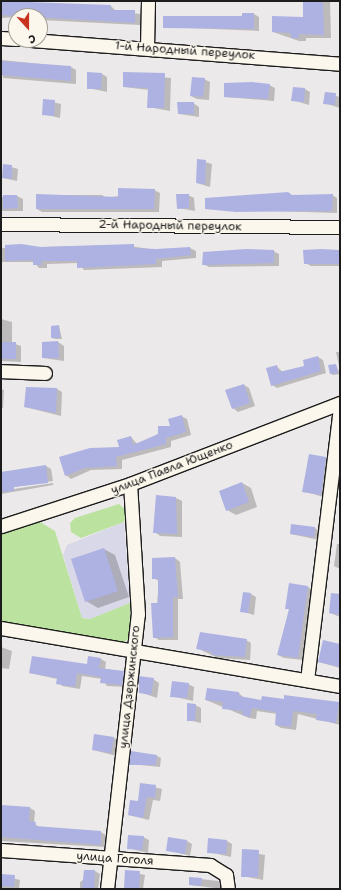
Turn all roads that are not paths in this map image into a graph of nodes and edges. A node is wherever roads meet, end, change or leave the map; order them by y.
1 (148, 1) edge
2 (48, 41) edge
3 (147, 48) junction
4 (340, 64) edge
5 (1, 224) edge
6 (340, 227) edge
7 (1, 371) edge
8 (45, 373) dead end
9 (340, 403) edge
10 (340, 407) edge
11 (130, 484) junction
12 (1, 526) edge
13 (1, 628) edge
14 (135, 650) junction
15 (307, 680) junction
16 (340, 686) edge
17 (1, 850) edge
18 (110, 858) junction
19 (107, 889) edge
20 (228, 889) edge

1 - 3 street
2 - 3 street, 1-й Народный переулок
3 - 4 street, 1-й Народный переулок
5 - 6 street, 2-й Народный переулок
7 - 8 street
9 - 11 street, улица Павла Ющенко
10 - 15 street
11 - 12 street, улица Павла Ющенко
11 - 14 street, улица Дзержинского
13 - 14 street
14 - 15 street
14 - 18 street, улица Дзержинского
15 - 16 street
17 - 18 street, улица Гоголя
18 - 19 street, улица Дзержинского
18 - 20 street, улица Гоголя

